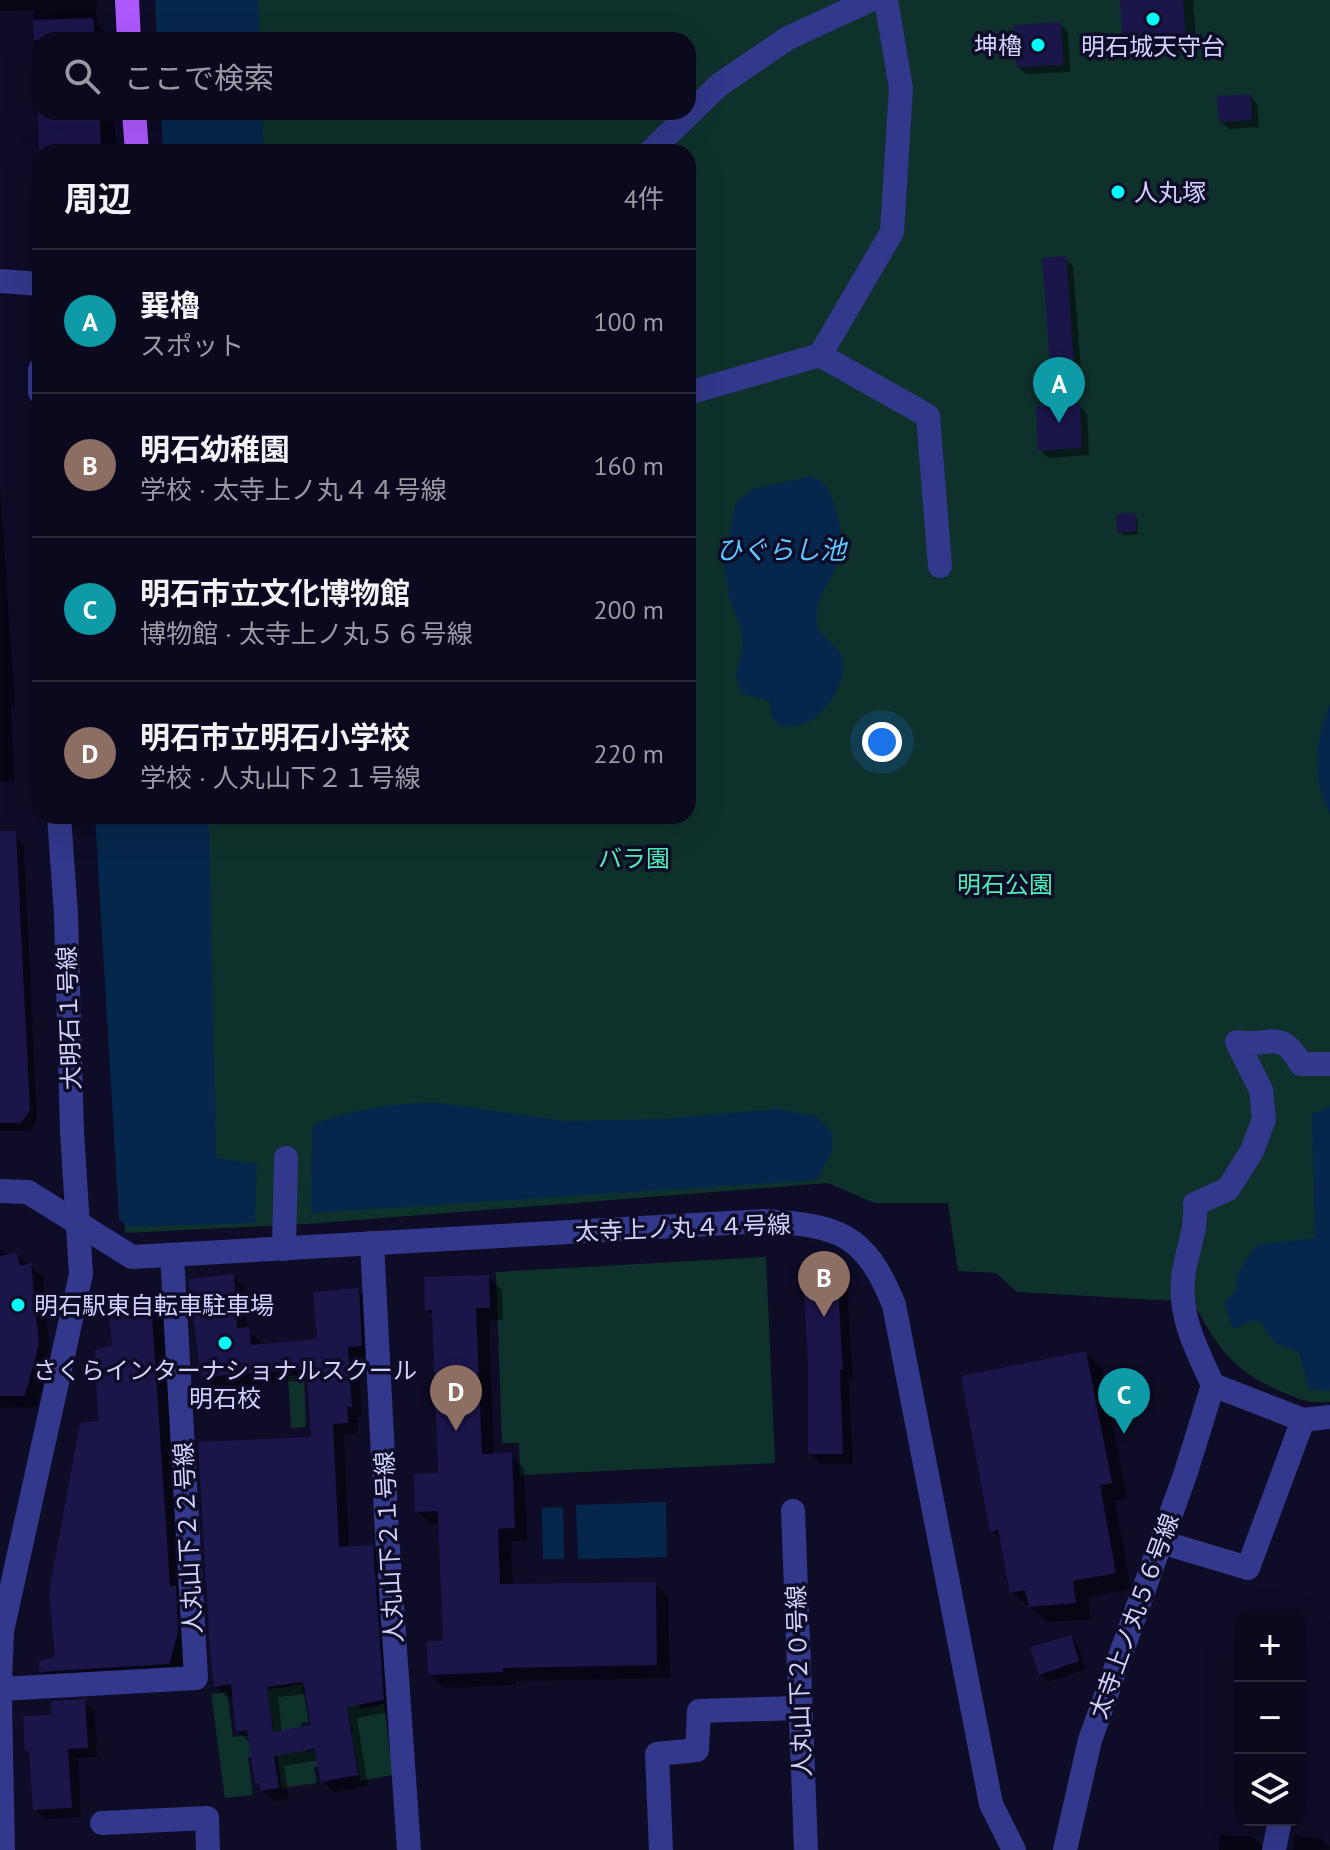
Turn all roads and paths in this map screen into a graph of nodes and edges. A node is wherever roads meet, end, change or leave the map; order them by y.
1 (127, 0) edge
2 (870, 0) edge
3 (886, 0) edge
4 (129, 32) edge
5 (696, 106) edge
6 (135, 120) edge
7 (680, 120) edge
8 (136, 144) edge
9 (657, 144) edge
10 (0, 281) edge
11 (32, 283) edge
12 (820, 355) junction
13 (696, 391) edge
14 (940, 566) dead end
15 (60, 824) edge
16 (1330, 1064) edge
17 (286, 1158) dead end
18 (0, 1191) edge
19 (76, 1220) junction
20 (284, 1238) junction
21 (372, 1243) junction
22 (172, 1255) junction
23 (1213, 1385) junction
24 (1330, 1417) edge
25 (1303, 1420) junction
26 (793, 1511) dead end
27 (1161, 1542) junction
28 (0, 1683) edge
29 (0, 1689) edge
30 (0, 1701) edge
31 (800, 1708) junction
32 (102, 1823) dead end
33 (1279, 1826) edge
34 (1011, 1849) edge
35 (3, 1850) edge
36 (208, 1850) edge
37 (409, 1850) edge
38 (661, 1850) edge
39 (806, 1850) edge
40 (1065, 1850) edge
41 (1274, 1850) edge

1 - 4 main road
2 - 5 street
3 - 12 street
6 - 8 main road
7 - 9 street
10 - 11 street
12 - 13 street
12 - 14 street
15 - 19 street, 大明石１号線
16 - 23 street
17 - 20 street
18 - 19 street, 太寺上ノ丸４４号線
19 - 22 street, 太寺上ノ丸４４号線
19 - 28 street, 大明石１号線
20 - 21 street, 太寺上ノ丸４４号線
20 - 22 street, 太寺上ノ丸４４号線
21 - 34 street, 太寺上ノ丸４４号線
21 - 37 street, 人丸山下２１号線
22 - 29 street, 人丸山下２２号線
23 - 25 street
23 - 27 street, 太寺上ノ丸５６号線
24 - 25 street
25 - 27 street
26 - 31 street, 人丸山下２０号線
27 - 40 street, 太寺上ノ丸５６号線
30 - 35 street
31 - 38 street
31 - 39 street, 人丸山下２０号線
32 - 36 street
33 - 41 street

